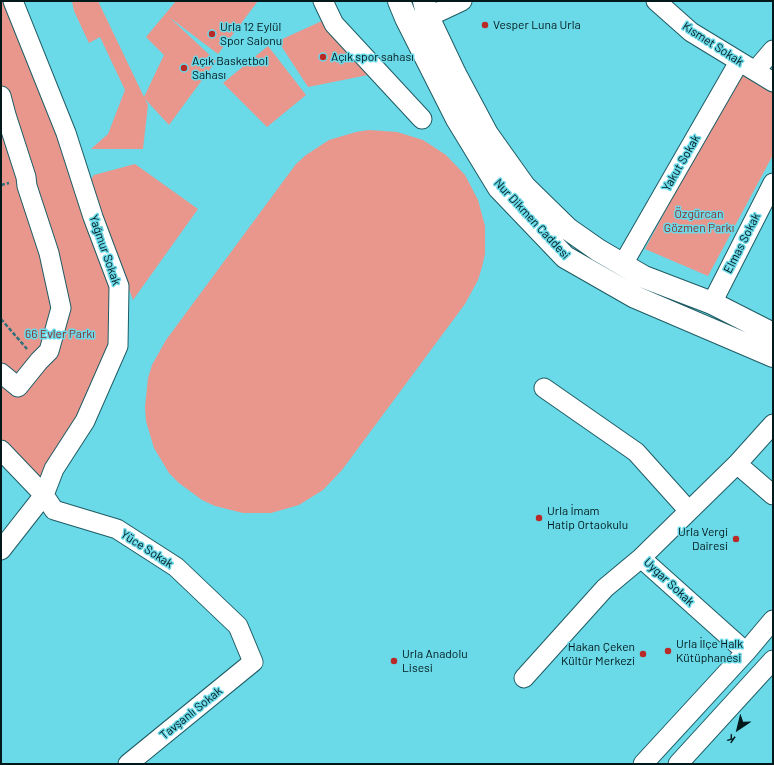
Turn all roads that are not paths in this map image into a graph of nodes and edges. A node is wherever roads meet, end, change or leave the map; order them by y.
1 (13, 1) edge
2 (323, 1) edge
3 (399, 1) edge
4 (462, 1) edge
5 (656, 1) edge
6 (426, 9) edge
7 (773, 50) edge
8 (747, 66) junction
9 (773, 82) edge
10 (1, 96) edge
11 (422, 119) dead end
12 (773, 183) edge
13 (623, 264) junction
14 (712, 303) junction
15 (773, 334) edge
16 (773, 356) edge
17 (1, 373) edge
18 (544, 388) dead end
19 (773, 424) edge
20 (1, 450) edge
21 (737, 464) junction
22 (44, 495) junction
23 (773, 495) edge
24 (689, 511) junction
25 (1, 551) edge
26 (641, 558) junction
27 (773, 620) edge
28 (746, 652) junction
29 (773, 660) edge
30 (253, 662) joint
31 (524, 678) dead end
32 (128, 764) edge
33 (643, 764) edge
34 (678, 764) edge

1 - 22 street, Yağmur Sokak
2 - 11 street
3 - 16 main road, Nur Dikmen Caddesi
4 - 6 street
5 - 8 street, Kısmet Sokak
6 - 13 main road, Nur Dikmen Caddesi
7 - 8 street, Yakut Sokak
8 - 9 street, Kısmet Sokak
8 - 13 street, Yakut Sokak
10 - 17 street
12 - 14 street, Elmas Sokak
13 - 14 main road, Nur Dikmen Caddesi
14 - 15 main road, Nur Dikmen Caddesi
18 - 24 street
19 - 21 street, Uygar Sokak
20 - 22 street, Yüce Sokak
21 - 23 street
21 - 24 street, Uygar Sokak
22 - 25 street, Yağmur Sokak
22 - 30 street, Yüce Sokak
24 - 26 street, Uygar Sokak
26 - 28 street, Uygar Sokak
26 - 31 street
27 - 28 street
28 - 33 street
29 - 34 street
30 - 32 street, Tavşanlı Sokak

